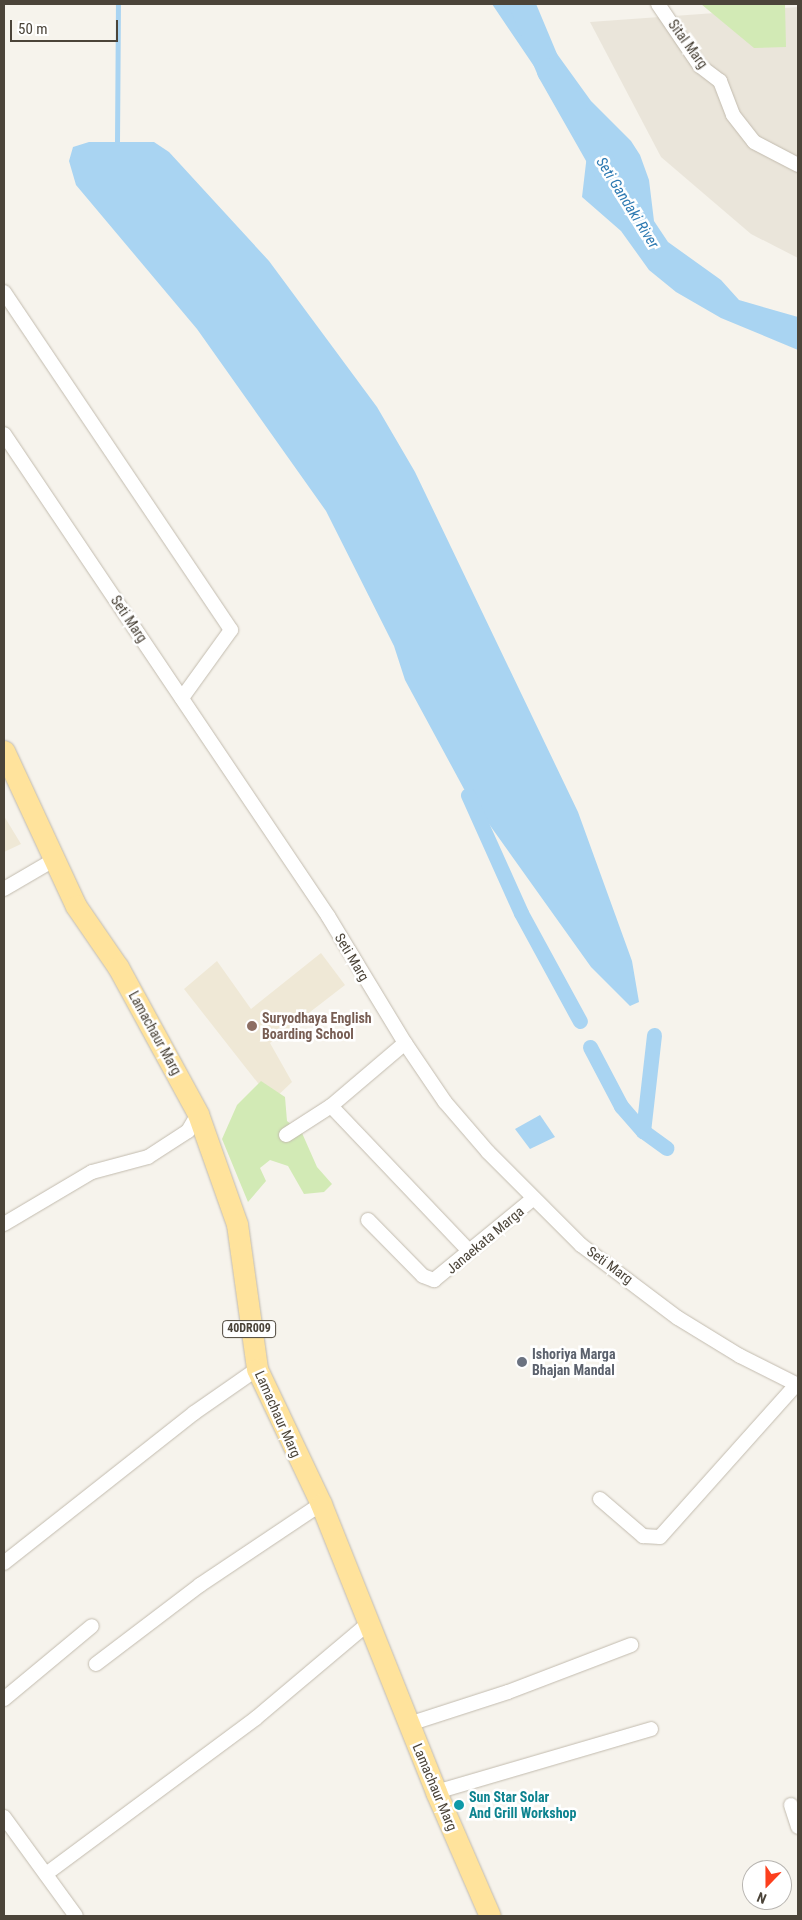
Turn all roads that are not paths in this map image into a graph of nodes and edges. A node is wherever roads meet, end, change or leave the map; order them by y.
1 (658, 4) edge
2 (798, 165) edge
3 (4, 292) edge
4 (4, 434) edge
5 (182, 698) junction
6 (4, 751) edge
7 (52, 860) junction
8 (4, 889) edge
9 (405, 1043) junction
10 (331, 1106) junction
11 (198, 1114) junction
12 (286, 1135) dead end
13 (534, 1198) junction
14 (368, 1220) dead end
15 (4, 1224) edge
16 (470, 1251) junction
17 (256, 1369) junction
18 (798, 1385) edge
19 (600, 1499) dead end
20 (321, 1504) junction
21 (4, 1563) edge
22 (369, 1623) junction
23 (92, 1626) dead end
24 (631, 1645) dead end
25 (96, 1664) dead end
26 (4, 1699) edge
27 (409, 1724) junction
28 (650, 1729) dead end
29 (436, 1792) junction
30 (791, 1805) dead end
31 (4, 1817) edge
32 (798, 1827) edge
33 (46, 1874) junction
34 (488, 1915) edge
35 (76, 1916) edge

1 - 2 street, Sital Marg
3 - 5 street
4 - 5 street, Seti Marg
5 - 9 street, Seti Marg
6 - 7 main road, Lamachaur Marg / 40DR009
7 - 8 street
7 - 11 main road, Lamachaur Marg / 40DR009
9 - 10 street
9 - 13 street, Seti Marg
10 - 12 street
10 - 16 street
11 - 15 street
11 - 17 main road, Lamachaur Marg / 40DR009
13 - 16 street, Janaekata Marga
13 - 18 street, Seti Marg
14 - 16 street, Janaekata Marga
17 - 20 main road, Lamachaur Marg / 40DR009
17 - 21 street
18 - 19 street
20 - 22 main road, Lamachaur Marg / 40DR009
20 - 25 street
22 - 27 main road, Lamachaur Marg / 40DR009
22 - 33 street
23 - 26 street
24 - 27 street
27 - 29 main road, Lamachaur Marg / 40DR009
28 - 29 street
29 - 34 main road, Lamachaur Marg / 40DR009
30 - 32 street
31 - 33 street
33 - 35 street

